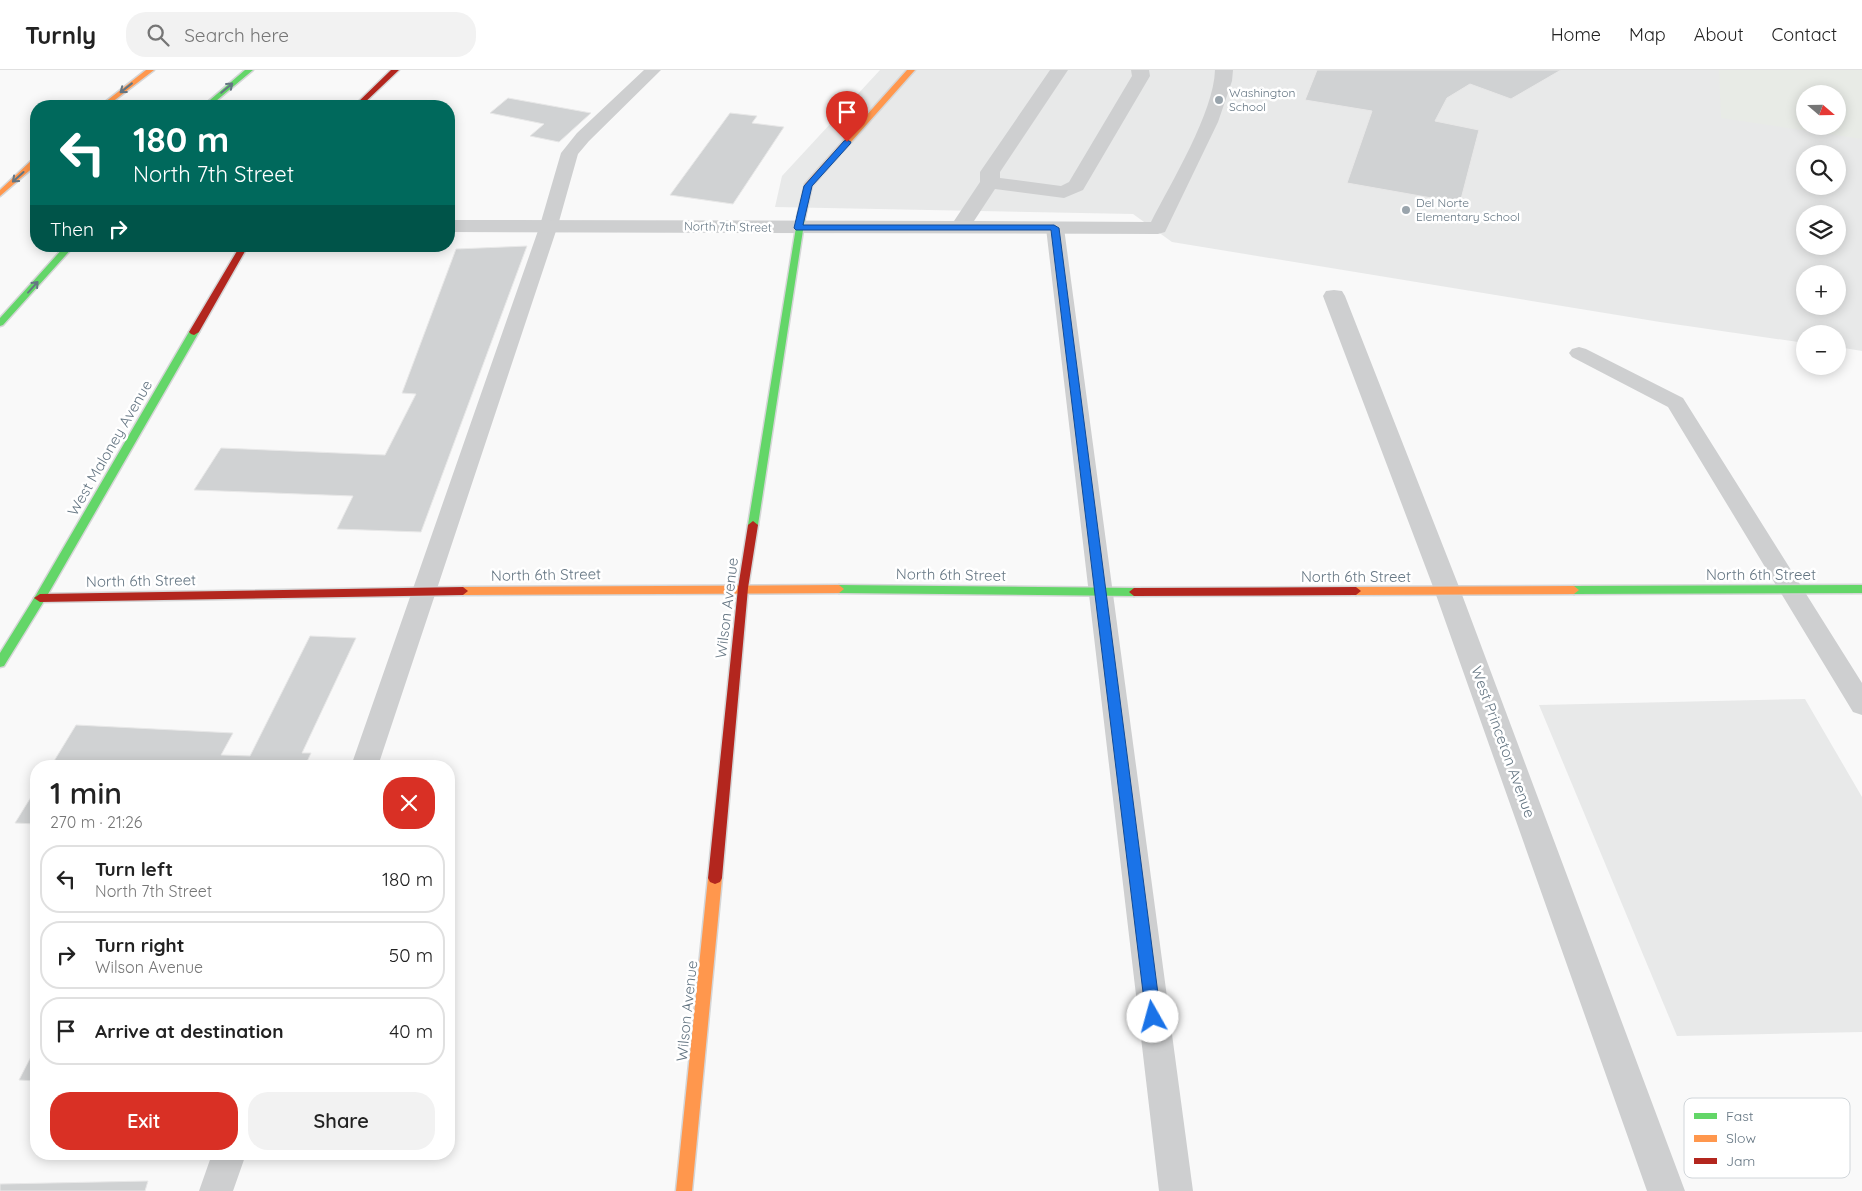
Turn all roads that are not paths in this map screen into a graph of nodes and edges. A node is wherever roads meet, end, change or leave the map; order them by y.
1 (150, 70) edge
2 (249, 70) edge
3 (395, 70) edge
4 (653, 70) edge
5 (911, 70) edge
6 (1059, 70) edge
7 (1140, 70) edge
8 (1224, 70) edge
9 (111, 100) edge
10 (213, 100) edge
11 (363, 100) edge
12 (30, 166) edge
13 (990, 182) junction
14 (0, 194) edge
15 (549, 225) junction
16 (455, 226) edge
17 (799, 228) junction
18 (960, 228) junction
19 (1054, 228) junction
20 (65, 252) edge
21 (241, 252) edge
22 (1334, 296) dead end
23 (0, 323) edge
24 (1579, 354) dead end
25 (744, 588) junction
26 (1862, 589) edge
27 (1793, 590) junction
28 (424, 591) junction
29 (1099, 592) junction
30 (1448, 592) junction
31 (40, 598) junction
32 (0, 663) edge
33 (1862, 705) edge
34 (366, 760) edge
35 (227, 1160) edge
36 (216, 1191) edge
37 (684, 1191) edge
38 (1176, 1191) edge
39 (1666, 1191) edge

1 -> 9 main road
10 -> 2 main road
3 - 11 main road
4 - 15 lane
5 - 17 main road, Wilson Avenue
6 - 13 street
7 - 13 street
8 - 19 street, North 7th Street
12 -> 14 main road
13 - 18 street
15 - 16 street, North 7th Street
15 - 17 street, North 7th Street
15 - 28 lane
17 - 18 street, North 7th Street
17 - 25 main road, Wilson Avenue
18 - 19 street, North 7th Street
19 - 29 lane
23 -> 20 main road
21 - 31 main road, West Maloney Avenue
22 - 30 street, West Princeton Avenue
24 - 27 lane
25 - 28 main road, North 6th Street
25 - 29 main road, North 6th Street
25 - 37 main road, Wilson Avenue
26 - 27 main road, North 6th Street
27 - 30 main road, North 6th Street
27 - 33 lane
28 - 31 main road, North 6th Street
28 - 34 lane
29 - 30 main road, North 6th Street
29 - 38 lane
30 - 39 street, West Princeton Avenue
31 - 32 main road, West Maloney Avenue
35 - 36 lane

